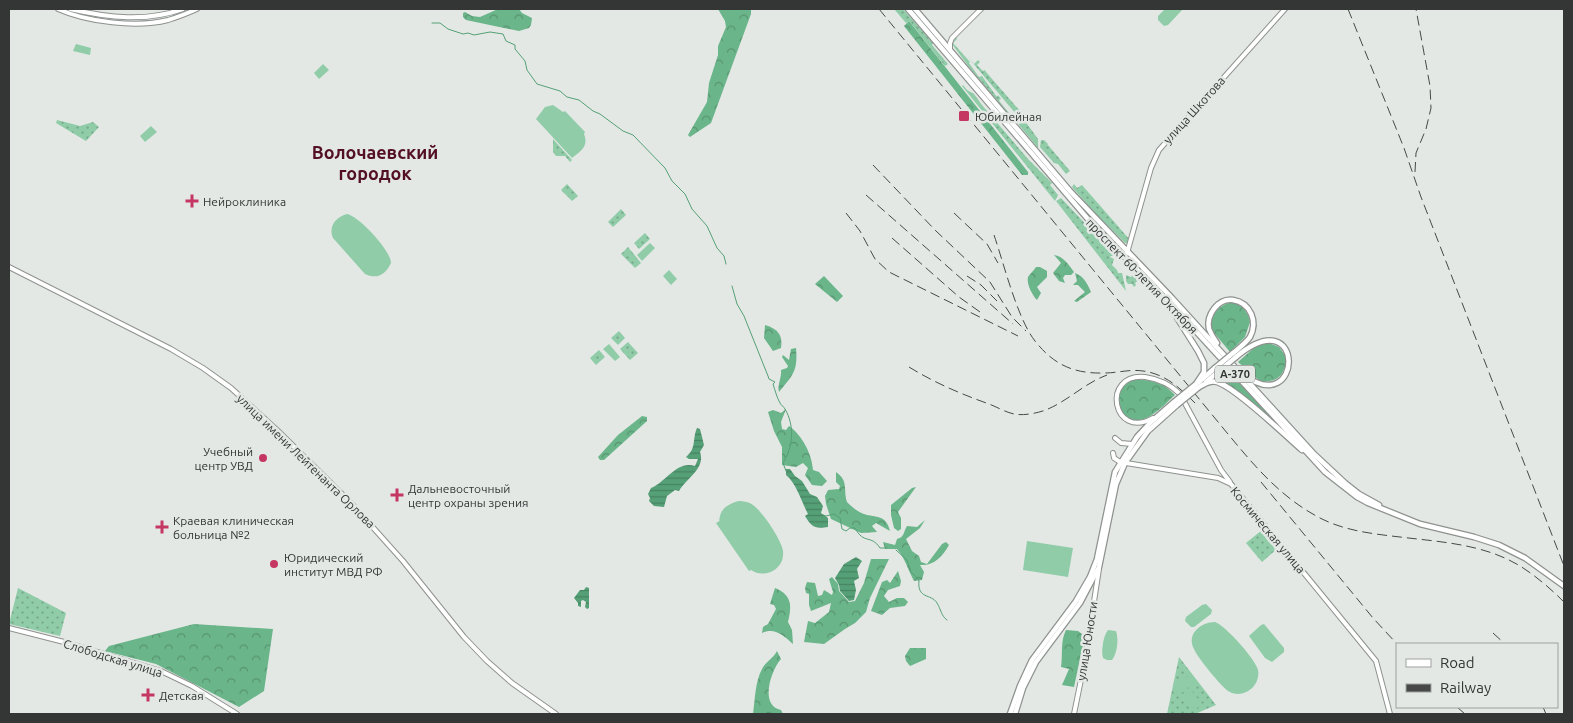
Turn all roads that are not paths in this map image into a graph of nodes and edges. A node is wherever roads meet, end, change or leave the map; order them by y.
1 (58, 9) edge
2 (70, 9) edge
3 (183, 9) edge
4 (197, 9) edge
5 (908, 9) edge
6 (915, 9) edge
7 (981, 9) edge
8 (1285, 9) edge
9 (952, 38) junction
10 (941, 39) junction
11 (950, 49) junction
12 (1126, 255) junction
13 (9, 267) edge
14 (1159, 292) junction
15 (1235, 355) junction
16 (1226, 356) junction
17 (1240, 372) junction
18 (1198, 385) junction
19 (1175, 404) junction
20 (1163, 411) junction
21 (1115, 438) dead end
22 (1132, 444) junction
23 (1133, 450) junction
24 (1113, 453) dead end
25 (1311, 457) junction
26 (1123, 463) junction
27 (1135, 465) junction
28 (1222, 470) junction
29 (1218, 478) junction
30 (1231, 484) junction
31 (1400, 516) junction
32 (1099, 567) junction
33 (1564, 586) edge
34 (9, 628) edge
35 (237, 714) edge
36 (556, 714) edge
37 (1010, 714) edge
38 (1015, 714) edge
39 (1074, 714) edge
40 (1390, 714) edge

1 - 4 street
2 - 3 street
5 - 12 main road, проспект 60-летия Октября / А-370
6 - 10 main road, проспект 60-летия Октября / А-370
7 - 9 street
8 - 12 street, улица Шкотова
9 - 10 street
9 - 11 street
10 - 11 main road, проспект 60-летия Октября / А-370
11 - 12 main road, проспект 60-летия Октября / А-370
12 - 14 main road, проспект 60-летия Октября / А-370
12 - 16 main road, проспект 60-летия Октября / А-370
13 - 36 street, улица имени Лейтенанта Орлова
14 - 18 main road
14 - 25 main road, проспект 60-летия Октября / А-370
15 - 16 main road
15 - 17 main road
15 - 18 main road, bridge
16 - 17 main road, проспект 60-летия Октября / А-370
17 - 31 main road, проспект 60-летия Октября / А-370
18 - 19 main road, bridge
18 - 25 main road
19 - 20 main road
19 - 23 main road
20 - 22 main road
20 - 28 street
21 - 22 street
22 - 26 main road
23 - 26 main road
23 - 27 street
24 - 26 street
25 - 31 main road, проспект 60-летия Октября / А-370
26 - 27 street, Космическая улица
26 - 32 main road
26 - 37 main road
27 - 29 street, Космическая улица
28 - 29 street
28 - 30 street
29 - 30 street, Космическая улица
30 - 40 street, Космическая улица
31 - 33 main road, проспект 60-летия Октября / А-370
32 - 38 main road
32 - 39 street, улица Юности
34 - 35 street, Слободская улица

